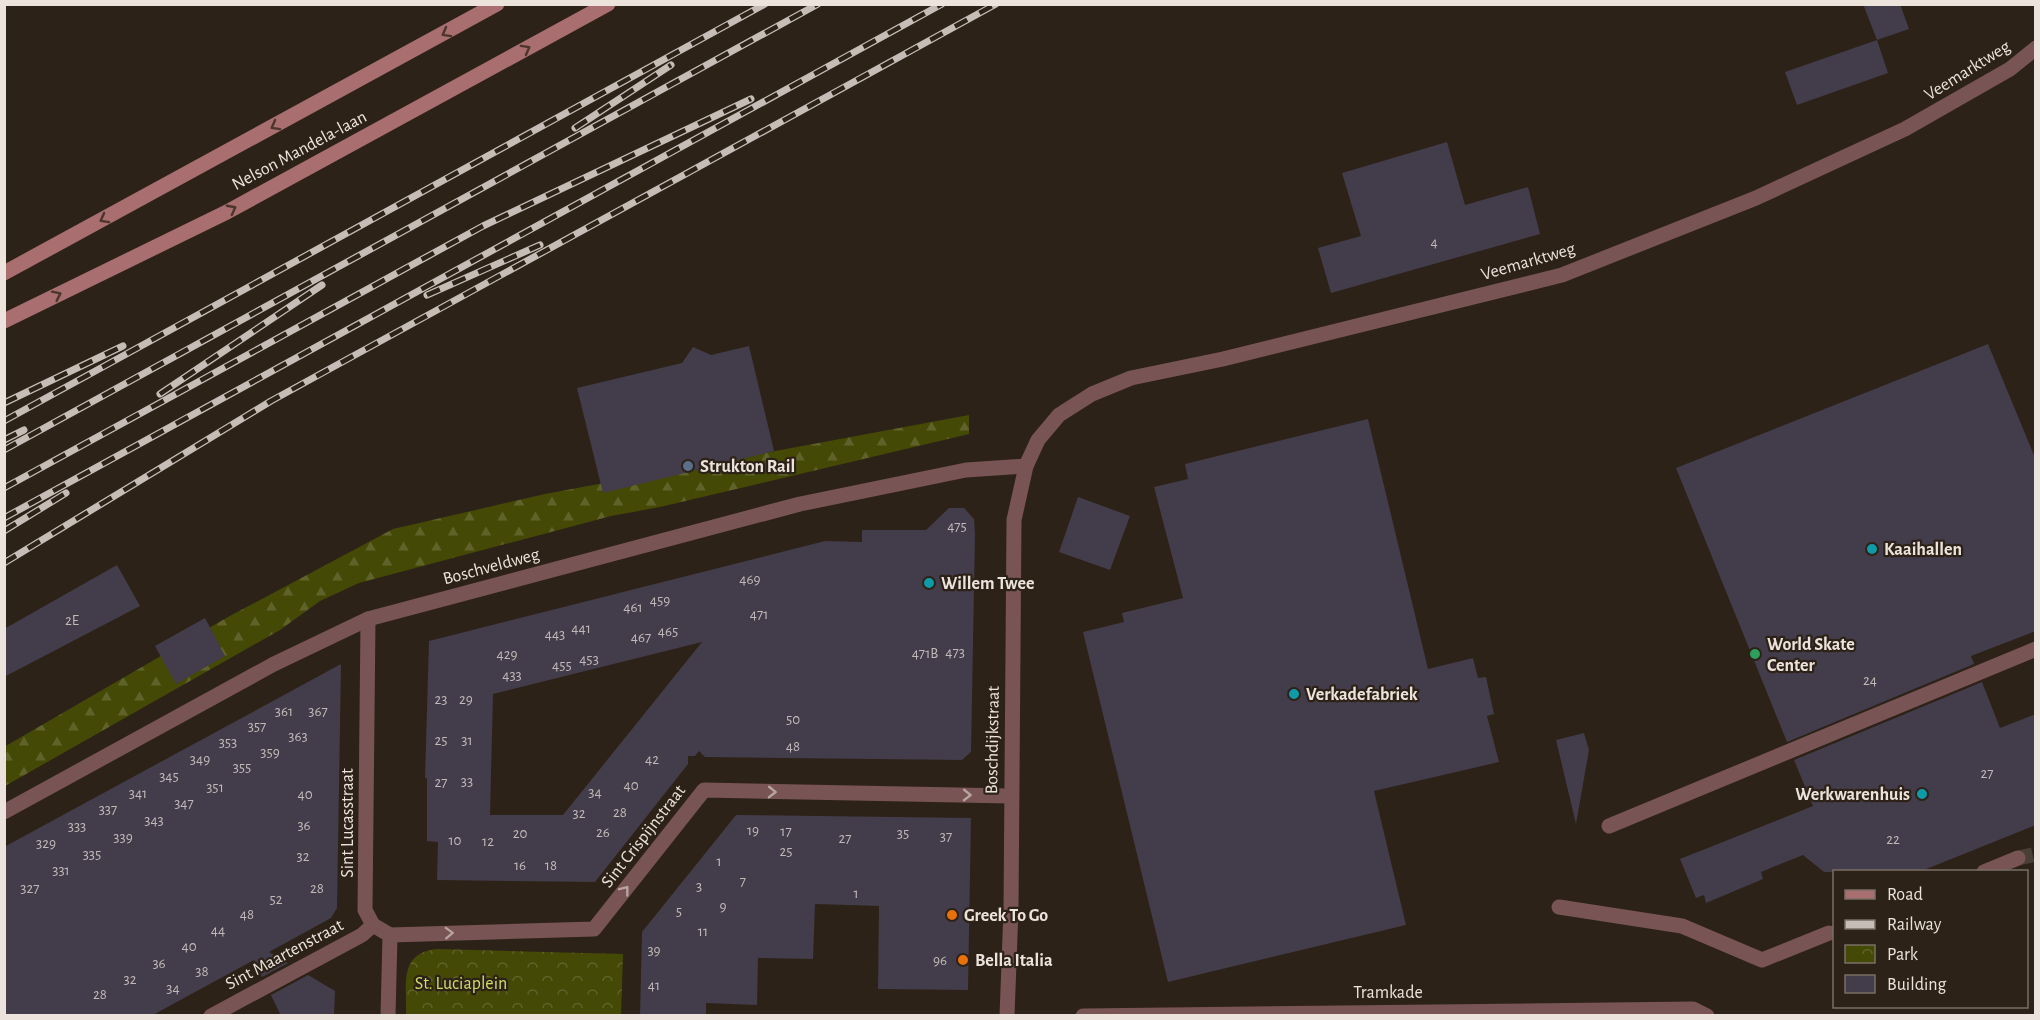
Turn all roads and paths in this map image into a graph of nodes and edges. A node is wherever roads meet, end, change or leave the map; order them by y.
1 (497, 4) edge
2 (608, 4) edge
3 (2036, 48) edge
4 (4, 273) edge
5 (4, 321) edge
6 (1026, 466) junction
7 (368, 619) junction
8 (2036, 649) edge
9 (1010, 796) junction
10 (4, 812) edge
11 (1609, 826) dead end
12 (2018, 858) tunnel mouth
13 (1989, 870) edge
14 (1559, 907) dead end
15 (373, 925) junction
16 (1829, 933) dead end
17 (390, 934) junction
18 (1697, 1013) edge
19 (211, 1016) edge
20 (388, 1016) edge
21 (1007, 1016) edge
22 (1083, 1016) edge

1 -> 4 main road, Nelson Mandela-laan
5 -> 2 main road, Nelson Mandela-laan
3 - 6 street, Veemarktweg
6 - 7 street, Boschveldweg
6 - 9 street, Boschdijkstraat
7 - 10 street, Boschveldweg
7 - 15 street, Sint Lucasstraat
8 - 11 street
17 -> 9 street, Sint Crispijnstraat
9 - 21 street, Boschdijkstraat
12 - 13 street
14 - 16 street
15 - 17 street
15 - 19 street, Sint Maartenstraat
17 - 20 street
18 - 22 street, Tramkade

